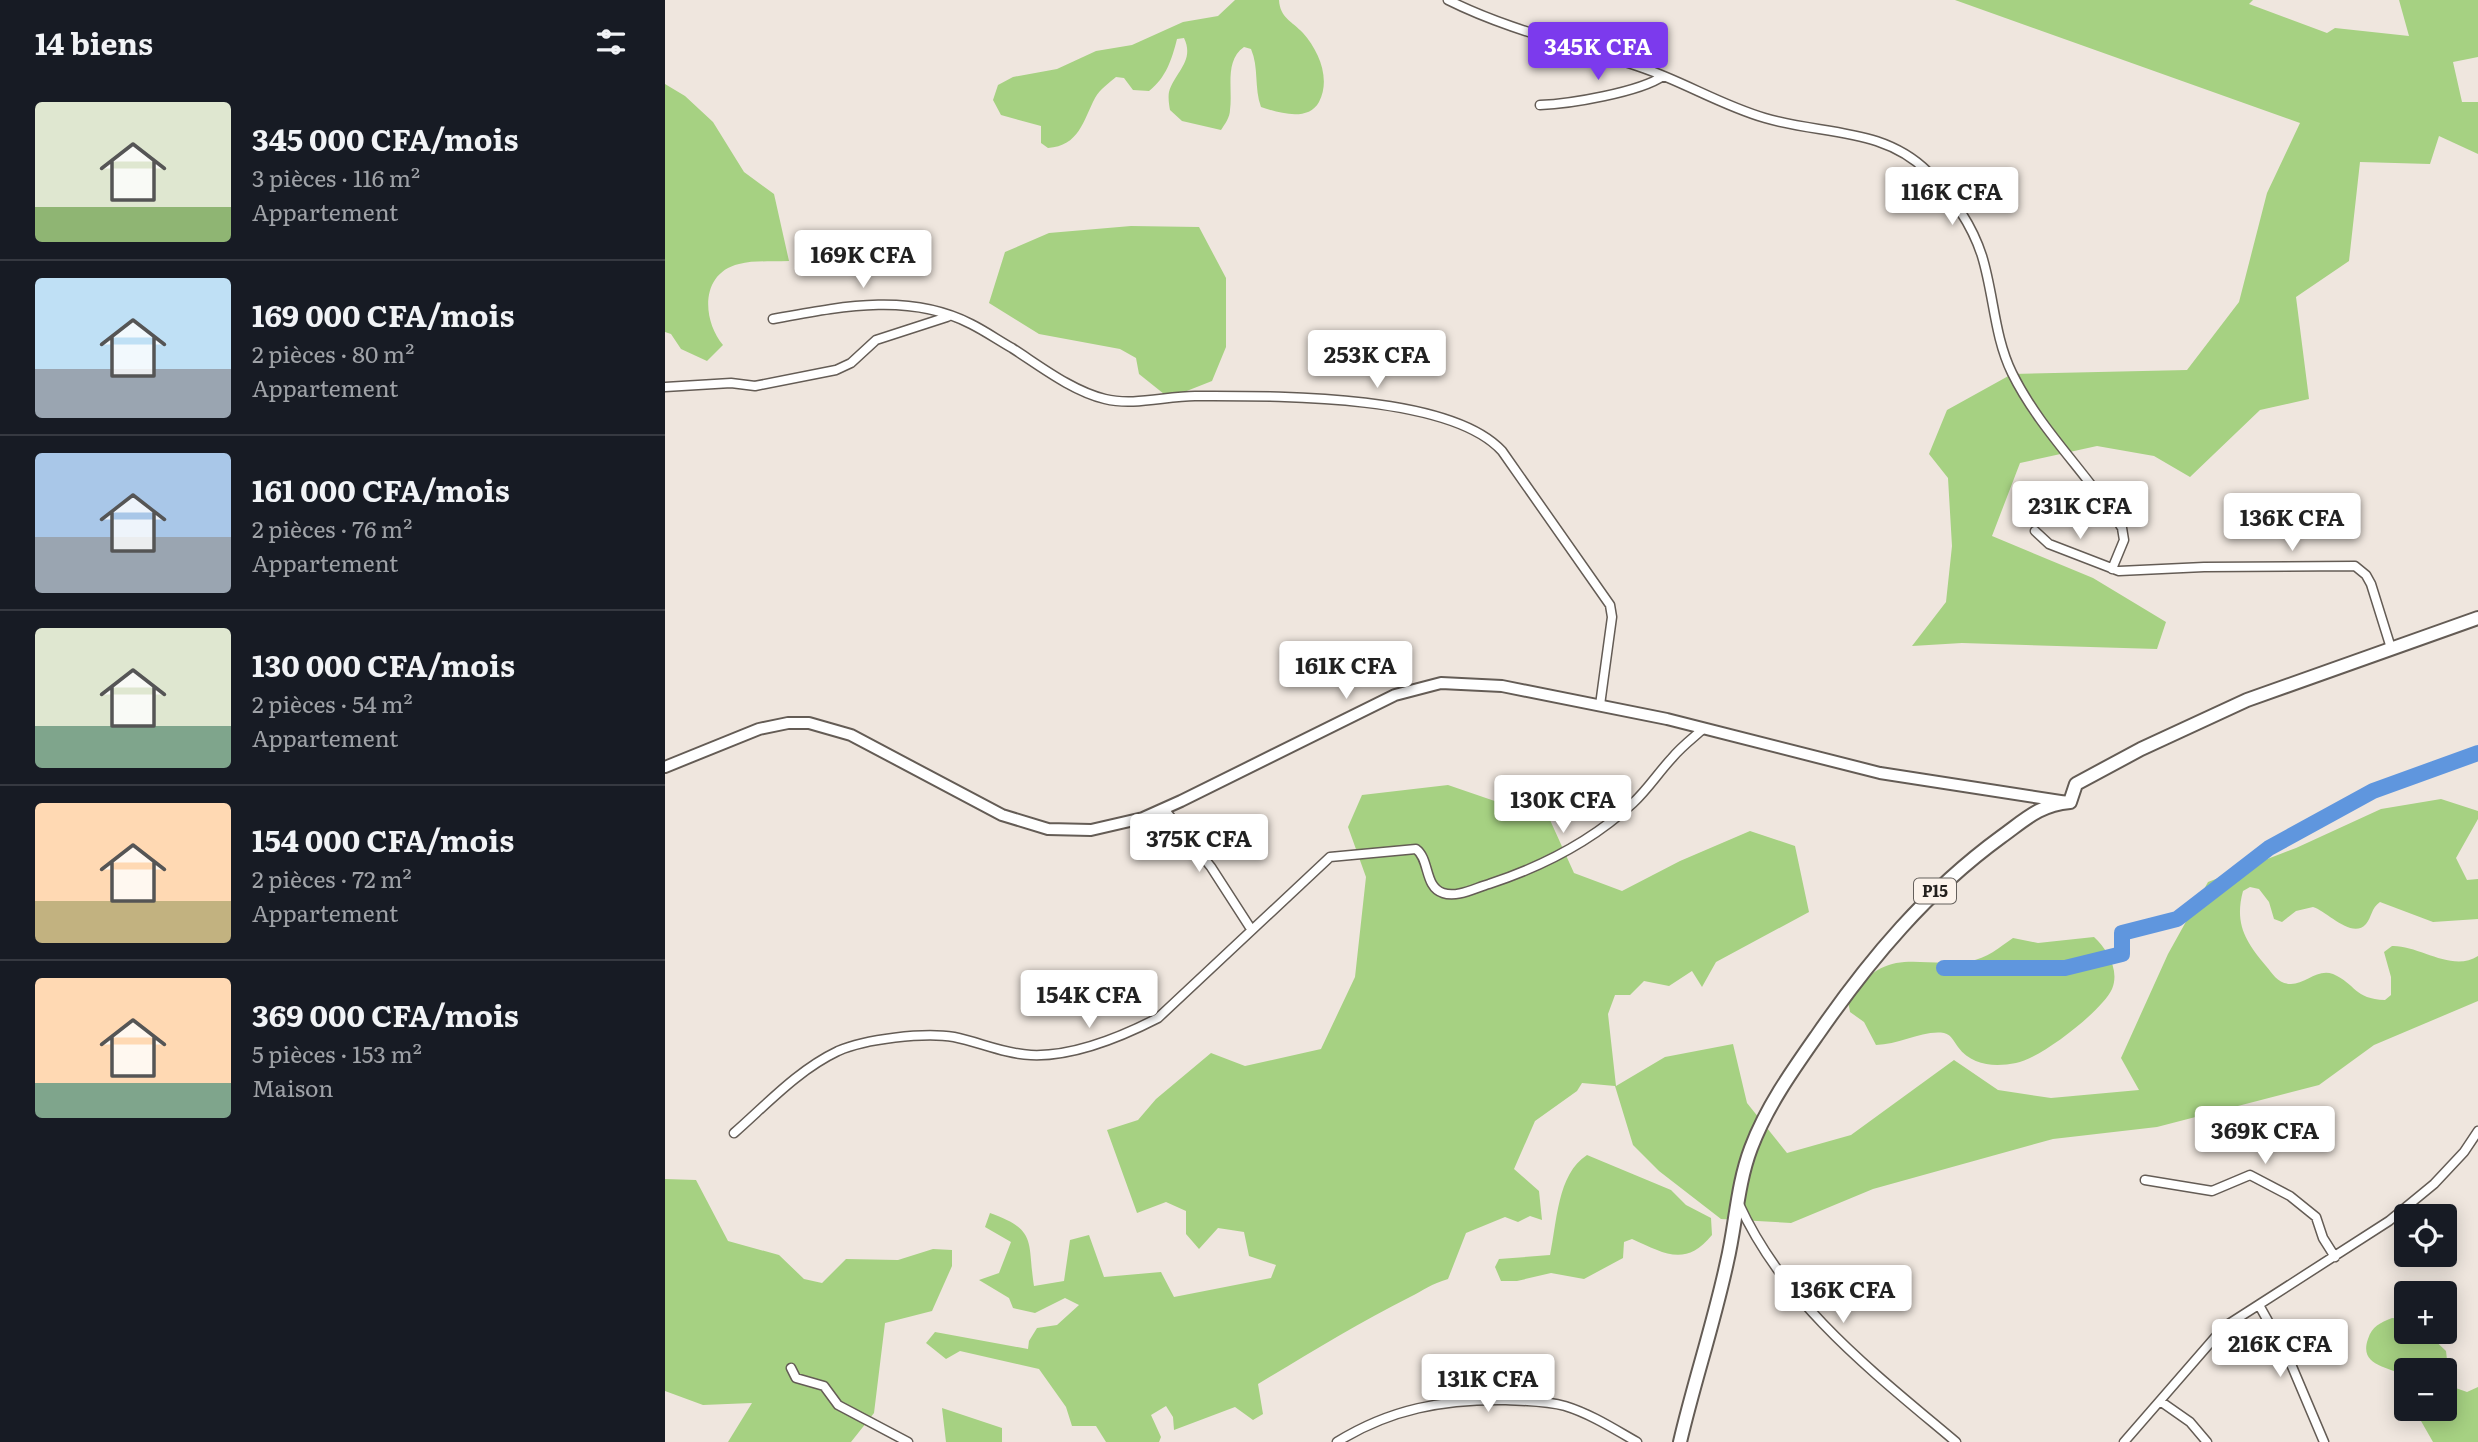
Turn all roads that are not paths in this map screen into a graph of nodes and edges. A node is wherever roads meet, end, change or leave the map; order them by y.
1 (1448, 0) edge
2 (1663, 76) junction
3 (1540, 105) dead end
4 (947, 317) junction
5 (773, 319) dead end
6 (665, 387) edge
7 (2035, 531) dead end
8 (2112, 569) junction
9 (2478, 618) edge
10 (2391, 648) junction
11 (1600, 705) junction
12 (1703, 729) junction
13 (665, 767) edge
14 (2070, 802) junction
15 (1164, 809) junction
16 (1251, 929) junction
17 (2478, 1131) edge
18 (734, 1133) dead end
19 (2145, 1180) dead end
20 (1737, 1200) junction
21 (2335, 1257) junction
22 (2259, 1305) junction
23 (792, 1368) dead end
24 (2161, 1401) junction
25 (908, 1442) edge
26 (1337, 1442) edge
27 (1637, 1442) edge
28 (1680, 1442) edge
29 (1956, 1442) edge
30 (2124, 1442) edge
31 (2207, 1442) edge
32 (2324, 1442) edge

1 - 2 street
2 - 3 street
2 - 8 street
4 - 5 street
4 - 6 street
4 - 11 street
7 - 8 street
8 - 10 street
9 - 10 main road
10 - 14 main road
11 - 12 street
11 - 15 street
12 - 14 street
12 - 16 street
13 - 15 street
14 - 20 main road, P15
15 - 16 street
16 - 18 street
17 - 21 street
19 - 21 street
20 - 28 main road, P15
20 - 29 street
21 - 22 street
22 - 24 street
22 - 32 street
23 - 25 street
24 - 30 street
24 - 31 street
26 - 27 street

